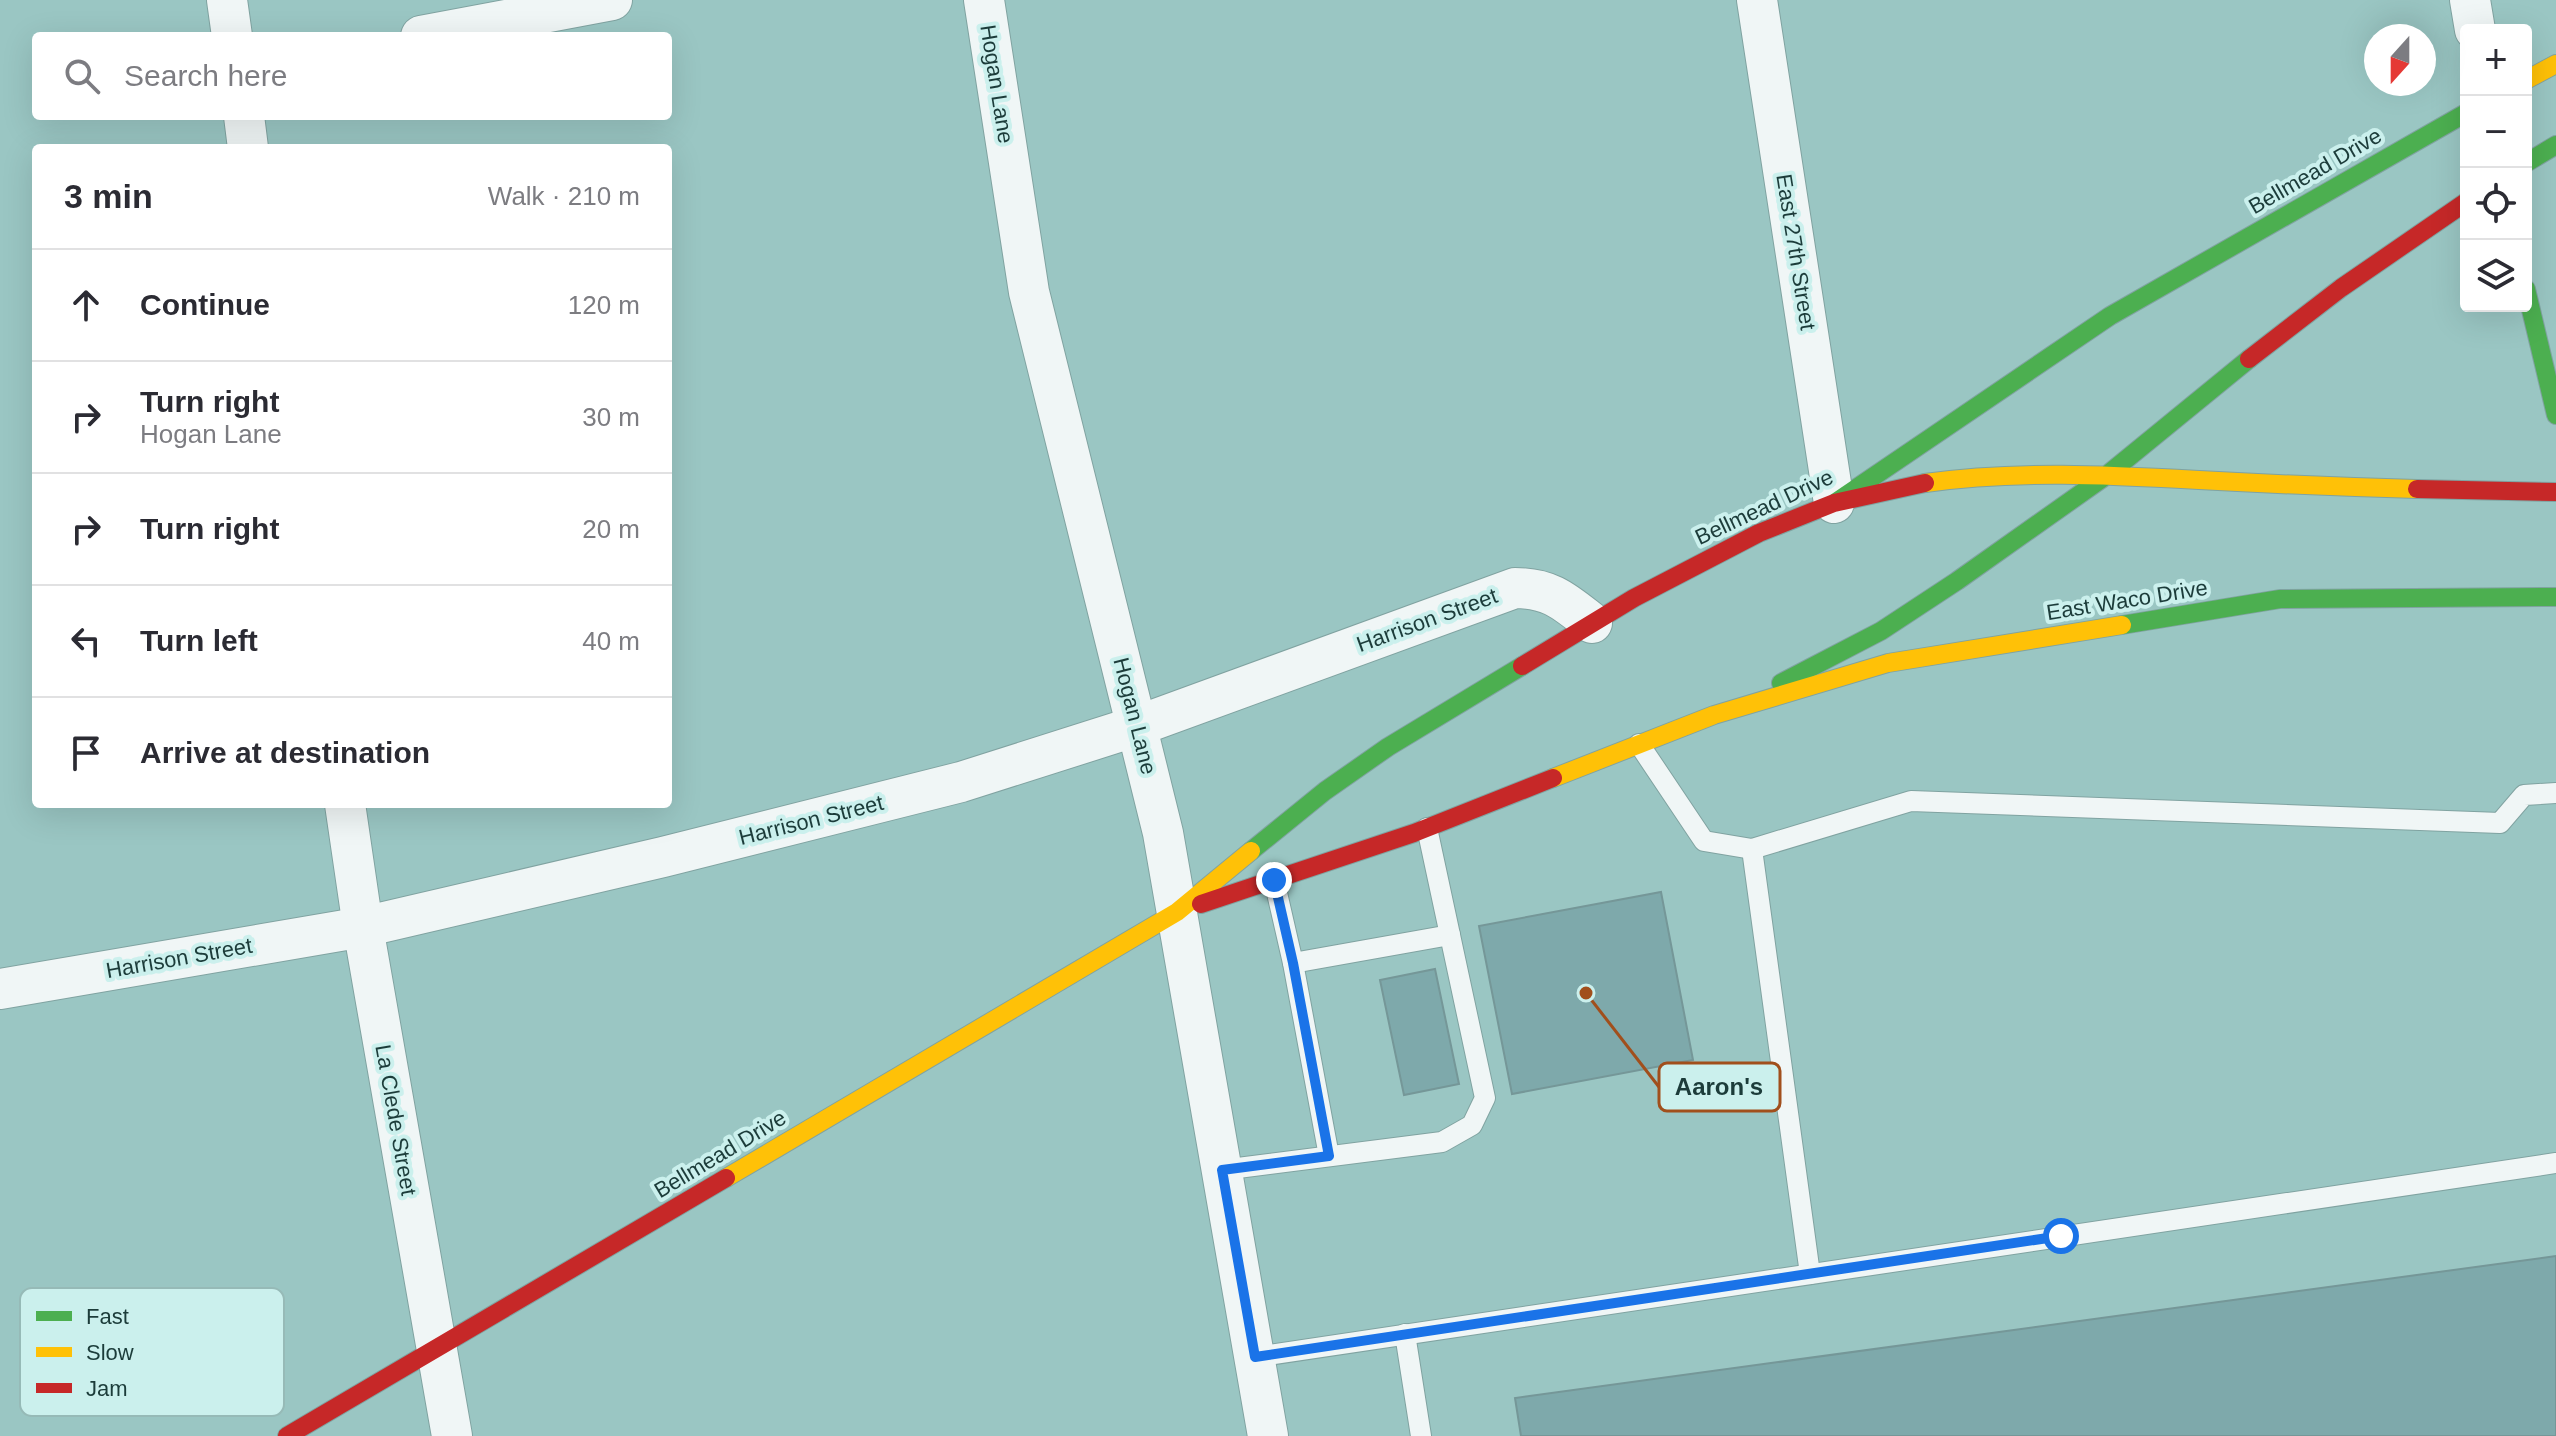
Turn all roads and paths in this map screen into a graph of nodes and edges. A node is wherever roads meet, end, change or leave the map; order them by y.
1 (227, 0) edge
2 (612, 0) edge
3 (984, 0) edge
4 (1757, 0) edge
5 (2470, 0) edge
6 (2474, 24) edge
7 (231, 32) edge
8 (442, 32) edge
9 (2556, 64) edge
10 (2532, 77) edge
11 (2460, 116) edge
12 (244, 120) edge
13 (248, 144) edge
14 (2556, 145) edge
15 (2532, 159) edge
16 (2460, 206) edge
17 (2531, 312) edge
18 (2556, 415) edge
19 (2107, 475) junction
20 (2556, 492) edge
21 (1834, 503) junction
22 (2556, 597) edge
23 (1592, 623) junction
24 (1714, 715) junction
25 (1137, 726) junction
26 (1639, 744) junction
27 (2556, 793) edge
28 (346, 808) edge
29 (1427, 828) junction
30 (1752, 849) junction
31 (1274, 880) junction
32 (1177, 912) junction
33 (363, 927) junction
34 (1450, 935) junction
35 (1293, 963) junction
36 (0, 989) edge
37 (1329, 1156) junction
38 (2556, 1163) edge
39 (1222, 1170) junction
40 (1810, 1274) junction
41 (1405, 1334) junction
42 (436, 1349) junction
43 (1255, 1357) junction
44 (287, 1436) edge
45 (452, 1436) edge
46 (1268, 1436) edge
47 (1421, 1436) edge

1 - 7 street
2 - 8 street
3 - 25 street, Hogan Lane
4 - 21 street, East 27th Street
5 - 6 street
9 - 10 main road
11 - 21 main road, Bellmead Drive
12 - 13 street
14 - 15 main road
16 - 19 main road, Bellmead Drive
17 - 18 main road
19 - 20 main road
19 - 21 main road
19 - 24 main road, Bellmead Drive
21 - 23 main road, Bellmead Drive
22 - 24 main road, East Waco Drive
23 - 25 street, Harrison Street
23 - 32 main road, Bellmead Drive
24 - 26 main road, Bellmead Drive
25 - 32 street, Hogan Lane
25 - 33 street, Harrison Street
26 - 29 main road, Bellmead Drive
26 - 30 lane
27 - 30 lane
28 - 33 street, La Clede Street
29 - 31 main road, Bellmead Drive
29 - 34 lane
30 - 40 lane
31 - 32 main road, Bellmead Drive
31 - 35 lane
32 - 39 street, Hogan Lane
32 - 42 main road, Bellmead Drive
33 - 36 street, Harrison Street
33 - 42 street, La Clede Street
34 - 35 lane
34 - 37 lane
35 - 37 lane
37 - 39 lane
38 - 40 lane
39 - 43 street, Hogan Lane
40 - 41 lane
41 - 43 lane
41 - 47 lane
42 - 44 main road, Bellmead Drive
42 - 45 street, La Clede Street
43 - 46 street, Hogan Lane

